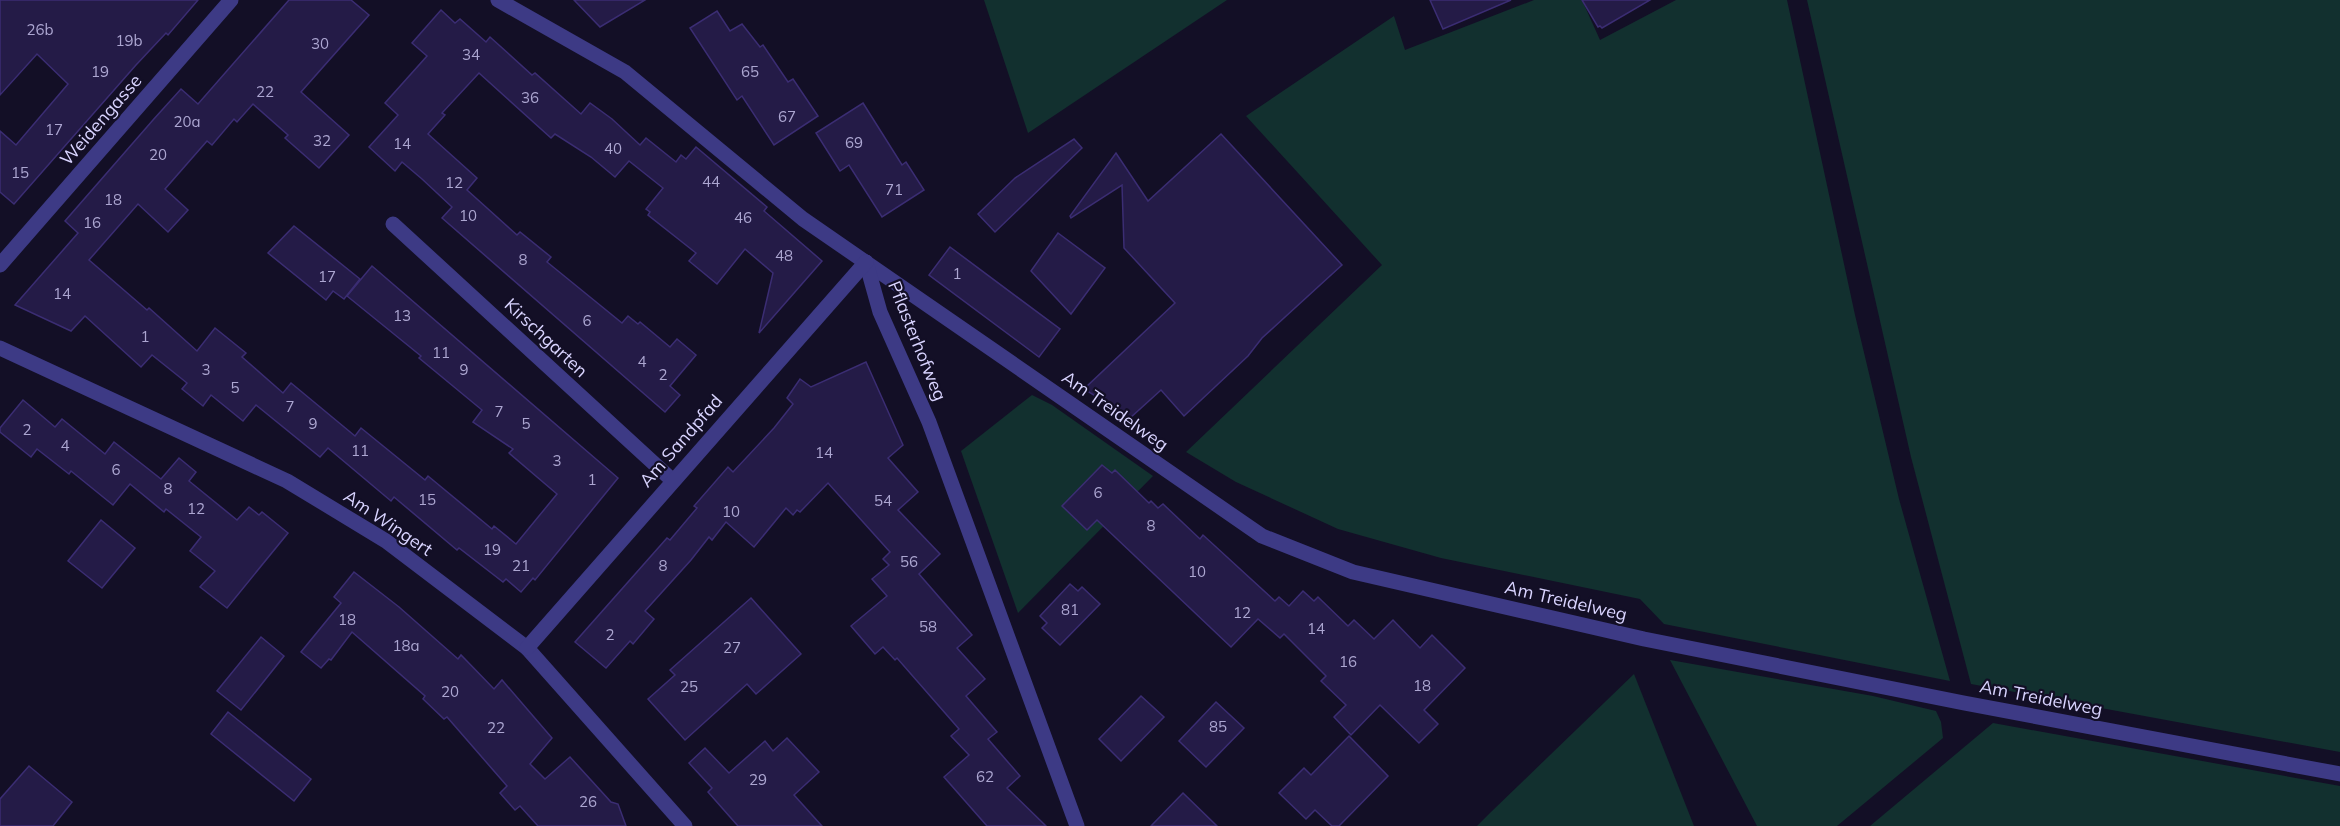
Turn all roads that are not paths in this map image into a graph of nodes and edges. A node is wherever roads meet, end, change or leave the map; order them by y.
1 (231, 0) edge
2 (498, 0) edge
3 (393, 224) dead end
4 (866, 262) junction
5 (0, 265) edge
6 (0, 348) edge
7 (672, 480) junction
8 (526, 648) junction
9 (2340, 774) edge
10 (685, 826) edge
11 (1077, 826) edge

1 - 5 street, Weidengasse
2 - 4 street
3 - 7 street, Kirschgarten
4 - 7 street, Am Sandpfad
4 - 9 street, Am Treidelweg
4 - 11 street, Pflasterhofweg
6 - 8 street, Am Wingert
7 - 8 street, Am Sandpfad
8 - 10 street, Am Wingert

